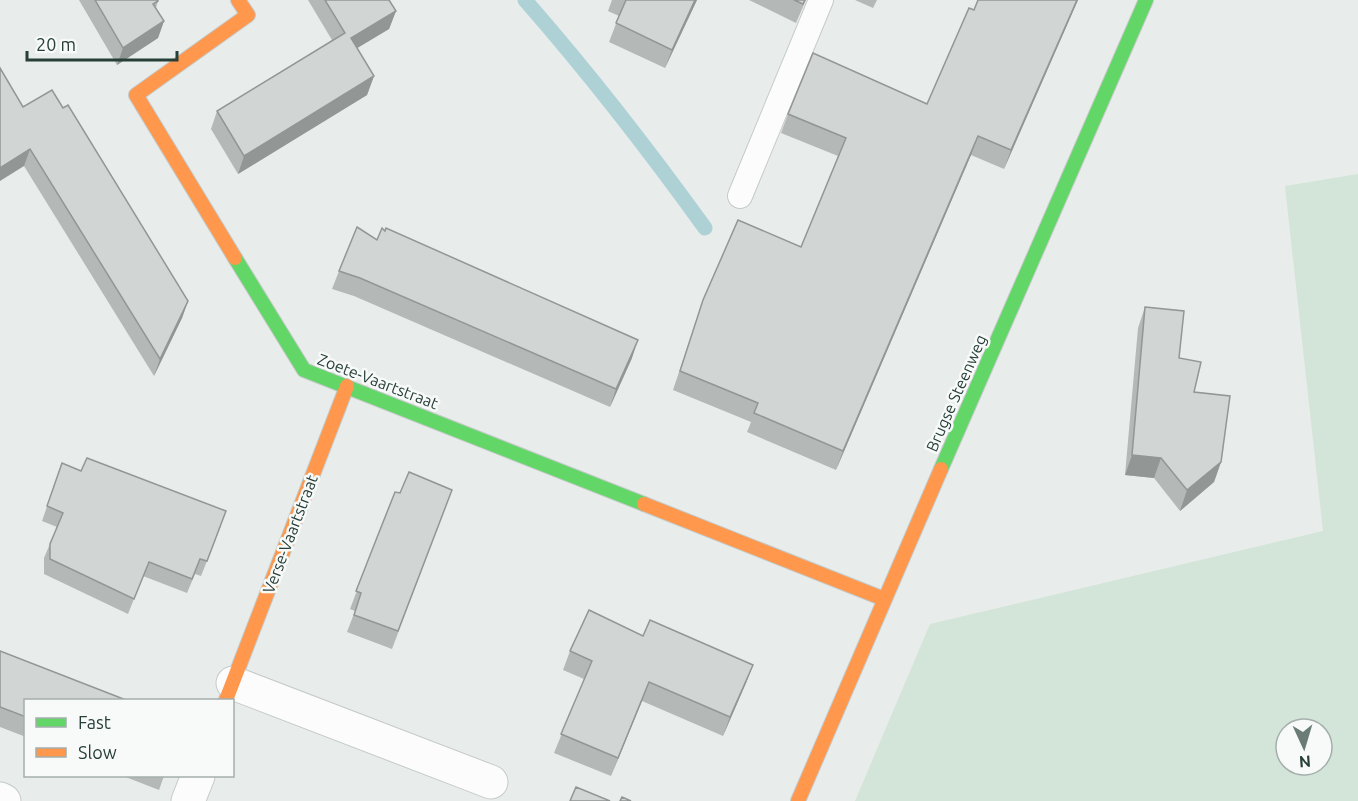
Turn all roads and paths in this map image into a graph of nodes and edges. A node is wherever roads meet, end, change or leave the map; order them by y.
1 (238, 0) edge
2 (821, 0) edge
3 (1146, 0) edge
4 (740, 196) dead end
5 (347, 386) junction
6 (884, 599) junction
7 (230, 692) edge
8 (198, 777) edge
9 (491, 782) dead end
10 (0, 799) edge
11 (4, 801) edge
12 (188, 801) edge
13 (798, 801) edge

1 - 5 street, Zoete-Vaartstraat
2 - 4 lane
3 - 6 street, Brugse Steenweg
5 - 6 street, Zoete-Vaartstraat
5 - 7 street, Verse-Vaartstraat
6 - 13 street, Brugse Steenweg
7 - 9 street, Verse-Vaartstraat
8 - 12 street
10 - 11 street

